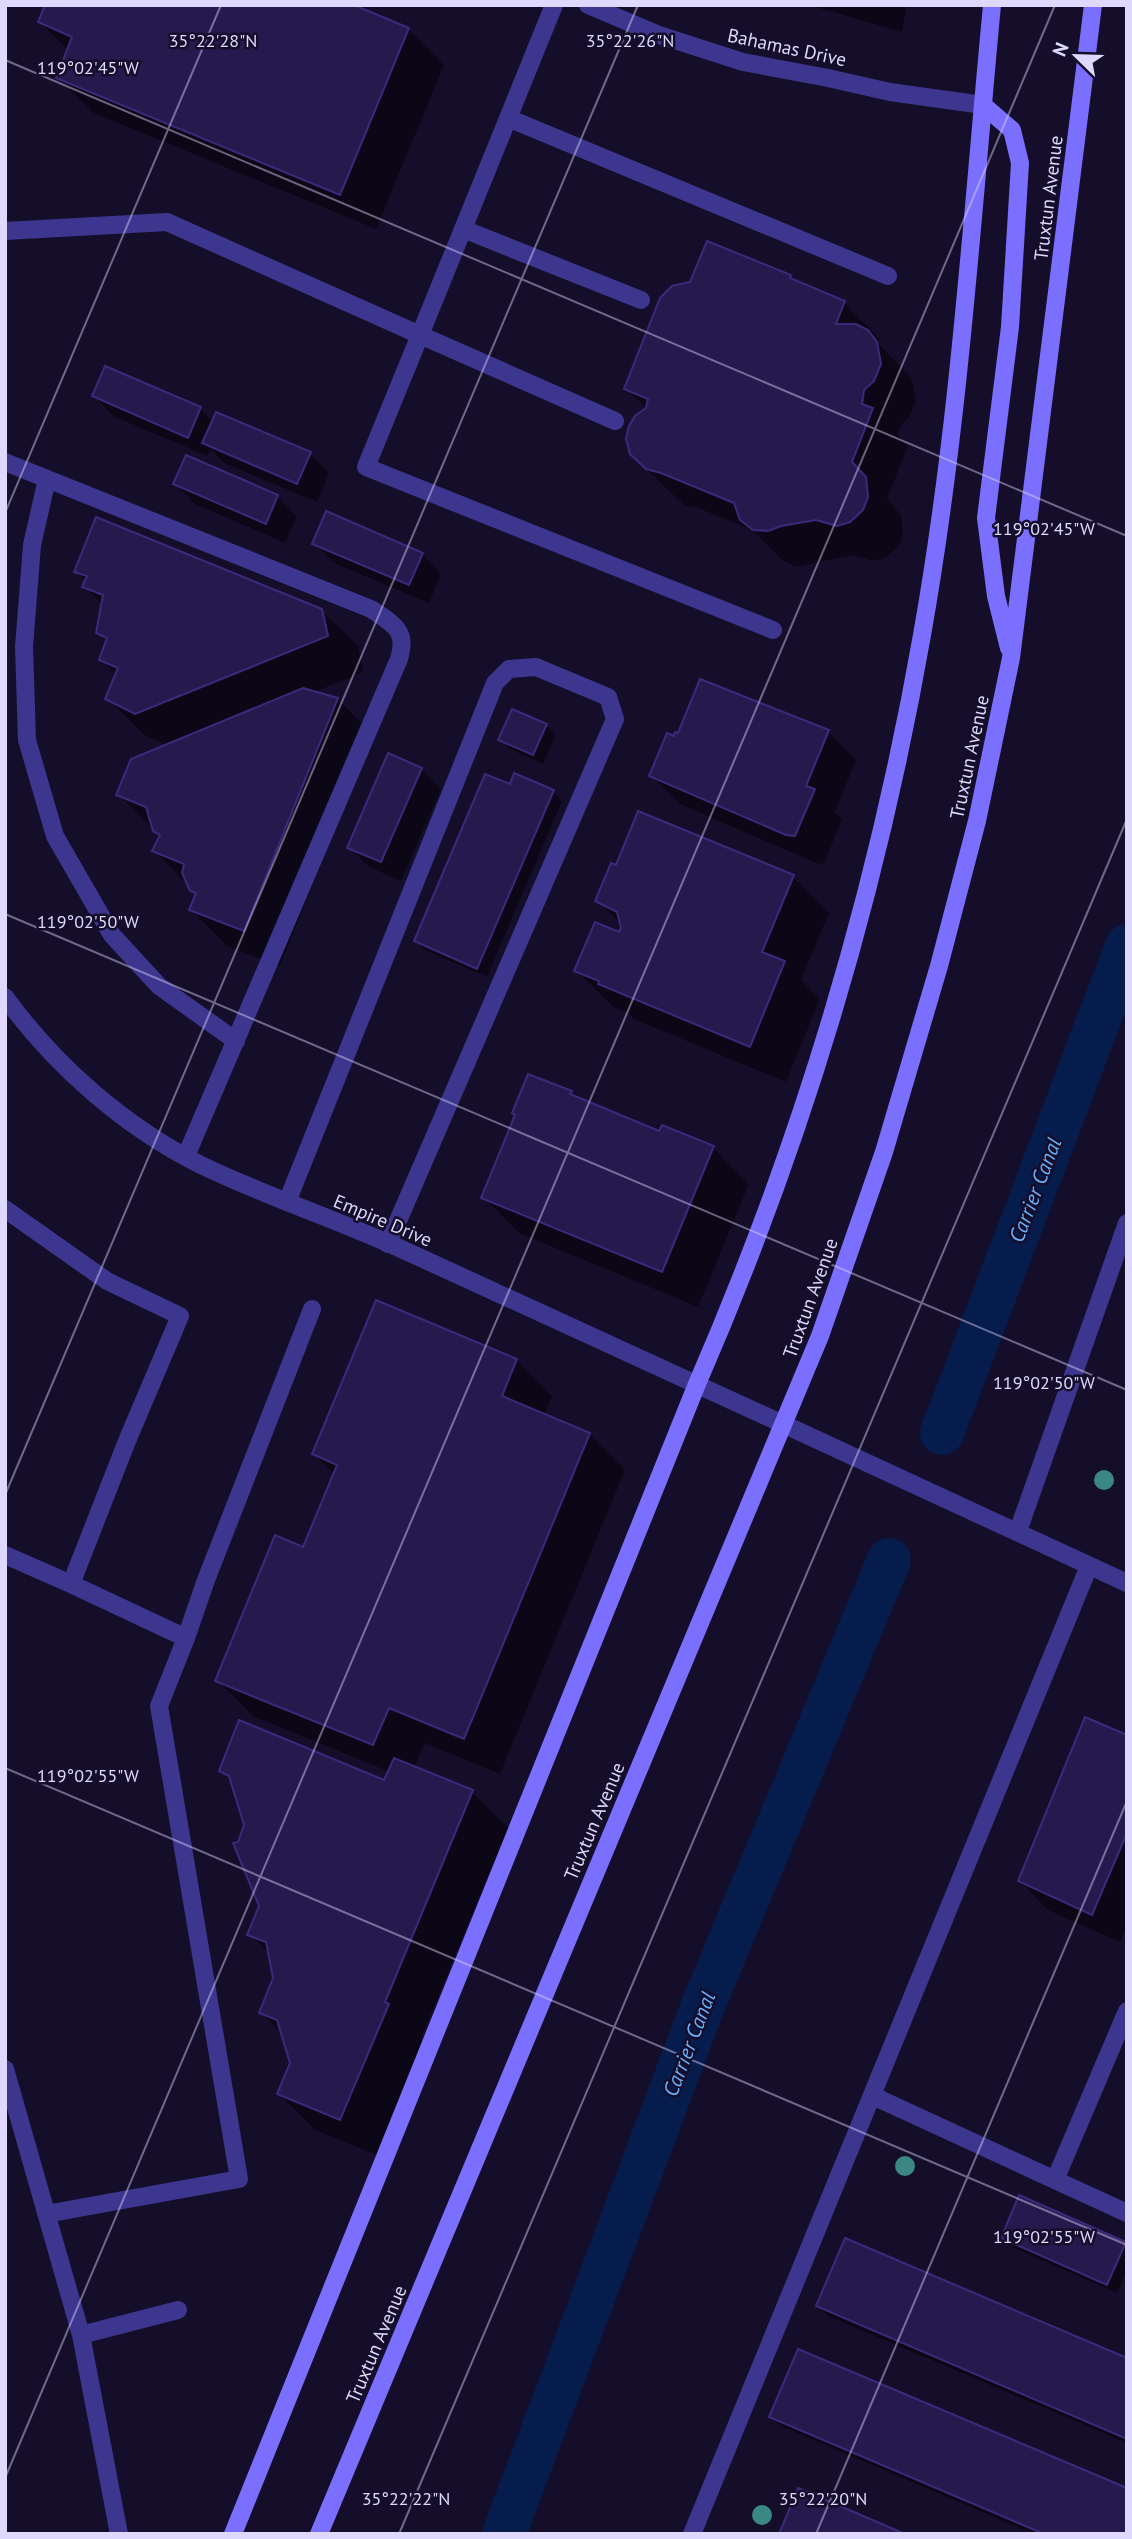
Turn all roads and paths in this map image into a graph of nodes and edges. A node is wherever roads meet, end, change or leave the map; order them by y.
1 (554, 5) edge
2 (992, 5) edge
3 (1093, 5) edge
4 (597, 7) edge
5 (983, 106) junction
6 (508, 118) junction
7 (463, 229) junction
8 (5, 231) edge
9 (888, 276) dead end
10 (641, 300) dead end
11 (420, 335) junction
12 (615, 421) dead end
13 (5, 462) edge
14 (47, 479) junction
15 (773, 630) dead end
16 (1012, 658) junction
17 (6, 1001) edge
18 (236, 1041) junction
19 (186, 1156) junction
20 (286, 1202) junction
21 (5, 1209) edge
22 (1127, 1223) edge
23 (388, 1244) junction
24 (313, 1309) dead end
25 (696, 1384) junction
26 (783, 1424) junction
27 (1018, 1531) junction
28 (5, 1555) edge
29 (1089, 1566) junction
30 (1127, 1583) edge
31 (71, 1584) junction
32 (186, 1638) junction
33 (1127, 2011) edge
34 (5, 2069) edge
35 (873, 2096) junction
36 (1055, 2180) junction
37 (1127, 2213) edge
38 (46, 2214) junction
39 (178, 2309) dead end
40 (81, 2335) junction
41 (119, 2534) edge
42 (233, 2534) edge
43 (319, 2534) edge
44 (692, 2534) edge

1 - 6 street
2 - 5 main road
3 - 16 main road, Truxtun Avenue
4 - 5 street, Bahamas Drive
5 - 16 main road
5 - 25 main road
6 - 7 street
6 - 9 street
7 - 10 street
7 - 11 street
8 - 11 street
11 - 12 street
11 - 15 street
13 - 14 street
14 - 18 street
14 - 18 street
16 - 26 main road, Truxtun Avenue
17 - 19 street, Empire Drive
18 - 19 street
19 - 20 street, Empire Drive
20 - 23 street, Empire Drive
20 - 23 street
21 - 31 street
22 - 27 street
23 - 25 street, Empire Drive
24 - 32 street
25 - 26 street, Empire Drive
25 - 42 main road
26 - 27 street, Empire Drive
26 - 43 main road, Truxtun Avenue
27 - 29 street, Empire Drive
28 - 31 street
29 - 30 street, Empire Drive
29 - 35 street
31 - 32 street
32 - 38 street
33 - 36 street
34 - 38 street
35 - 36 street
35 - 44 street
36 - 37 street
38 - 40 street
39 - 40 street
40 - 41 street

